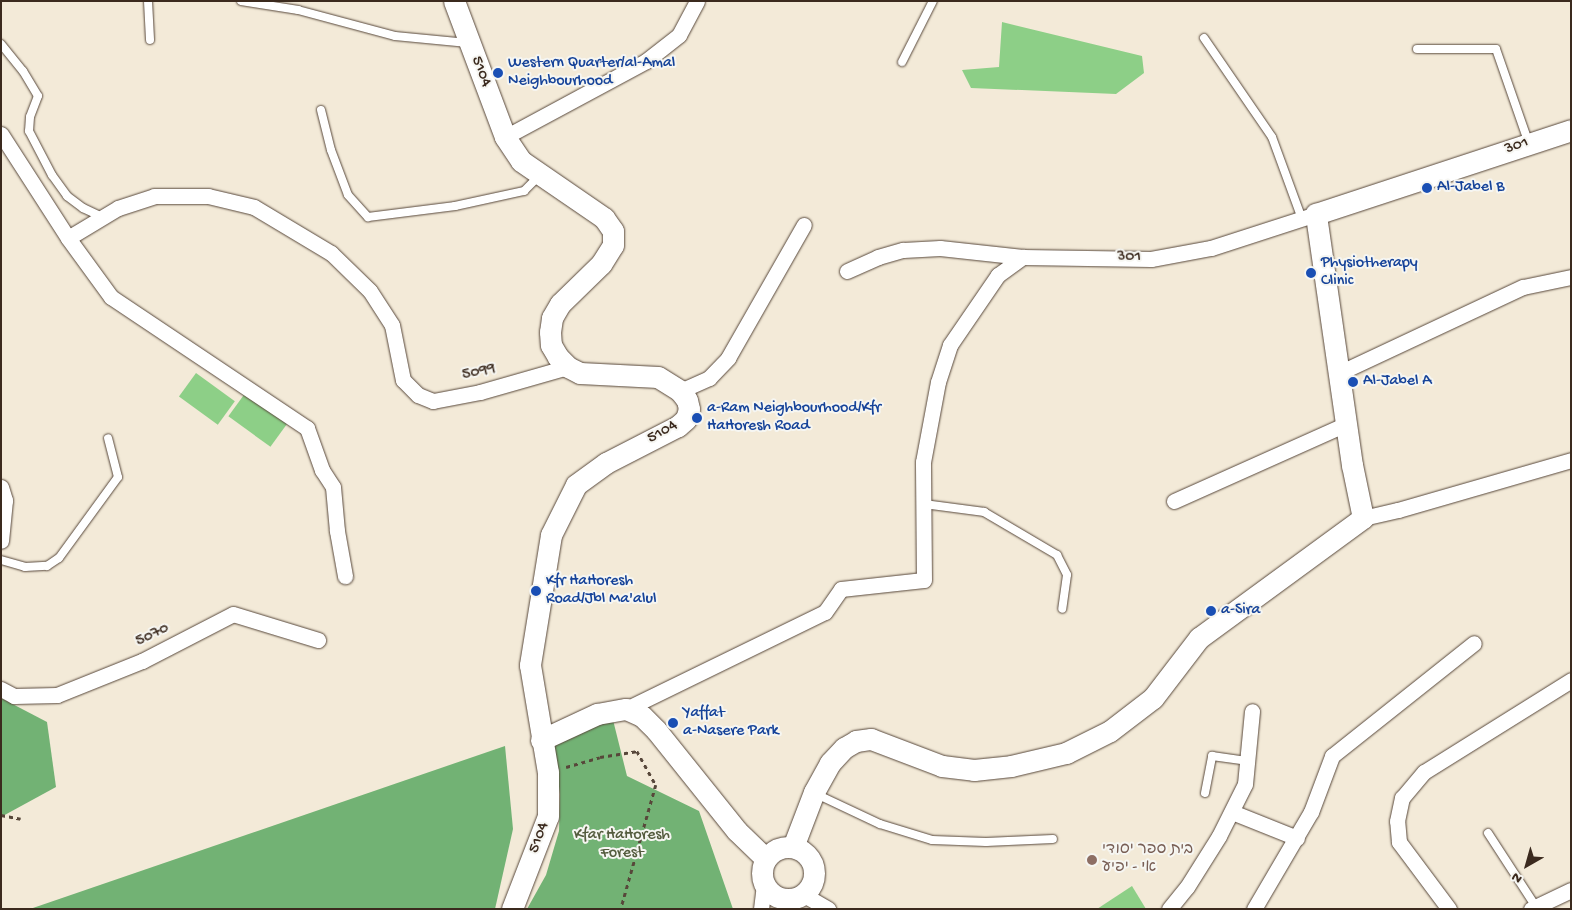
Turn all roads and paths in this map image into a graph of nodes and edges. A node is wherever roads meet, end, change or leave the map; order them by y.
1 (148, 1) edge
2 (241, 1) edge
3 (454, 1) edge
4 (697, 1) edge
5 (933, 1) edge
6 (1204, 38) dead end
7 (150, 40) dead end
8 (1, 44) edge
9 (470, 44) junction
10 (1417, 49) dead end
11 (902, 62) dead end
12 (321, 110) dead end
13 (1571, 130) edge
14 (1, 134) edge
15 (505, 138) junction
16 (1529, 143) junction
17 (540, 175) junction
18 (1309, 216) junction
19 (102, 217) junction
20 (804, 225) dead end
21 (68, 238) junction
22 (1023, 257) junction
23 (847, 271) dead end
24 (1571, 277) edge
25 (568, 368) junction
26 (1339, 373) junction
27 (680, 391) junction
28 (1346, 424) junction
29 (108, 438) dead end
30 (1571, 460) edge
31 (1, 487) edge
32 (1174, 501) dead end
33 (924, 504) junction
34 (1363, 518) junction
35 (1, 541) edge
36 (1, 560) edge
37 (345, 576) dead end
38 (1062, 608) dead end
39 (318, 640) dead end
40 (1474, 642) dead end
41 (1571, 680) edge
42 (1, 689) edge
43 (626, 709) junction
44 (1252, 711) dead end
45 (541, 740) junction
46 (1248, 761) junction
47 (548, 772) junction
48 (814, 792) junction
49 (1205, 793) dead end
50 (1232, 812) junction
51 (1, 815) edge
52 (21, 819) dead end
53 (1488, 833) dead end
54 (1297, 838) junction
55 (1053, 839) dead end
56 (793, 847) junction
57 (766, 859) junction
58 (764, 884) junction
59 (1571, 890) edge
60 (794, 901) edge
61 (1533, 908) edge
62 (512, 909) edge
63 (621, 909) edge
64 (762, 909) edge
65 (828, 909) edge
66 (1169, 909) edge
67 (1254, 909) edge
68 (1449, 909) edge

1 - 7 lane
2 - 9 lane
3 - 9 street, 5104
4 - 15 street
5 - 11 lane
6 - 18 lane
8 - 19 lane
9 - 15 street, 5104
10 - 16 lane
12 - 17 lane
13 - 16 street, 301
14 - 21 street
15 - 17 street, 5104
16 - 18 street, 301
17 - 25 street, 5104
18 - 22 street, 301
18 - 26 street
19 - 21 street
19 - 25 street, 5099
20 - 27 street
21 - 37 street
22 - 23 street, 301
22 - 33 street
24 - 26 street
25 - 27 street
26 - 28 street
27 - 45 street, 5104
28 - 32 street
28 - 34 street
29 - 36 lane
30 - 34 street
31 - 35 street
33 - 38 lane
33 - 43 street
34 - 48 street
39 - 42 street, 5070
40 - 54 street
41 - 68 street
43 - 45 street
43 - 57 street
44 - 46 street
45 - 47 street, 5104
46 - 49 lane
46 - 50 street
47 - 62 street, 5104
47 - 63 path
48 - 55 lane
48 - 56 street
50 - 54 street
50 - 66 street
51 - 52 path
53 - 61 lane
54 - 67 street
56 - 57 street
56 - 60 street
57 - 58 street
58 - 60 street
58 - 64 street
59 - 61 street
60 - 65 street

